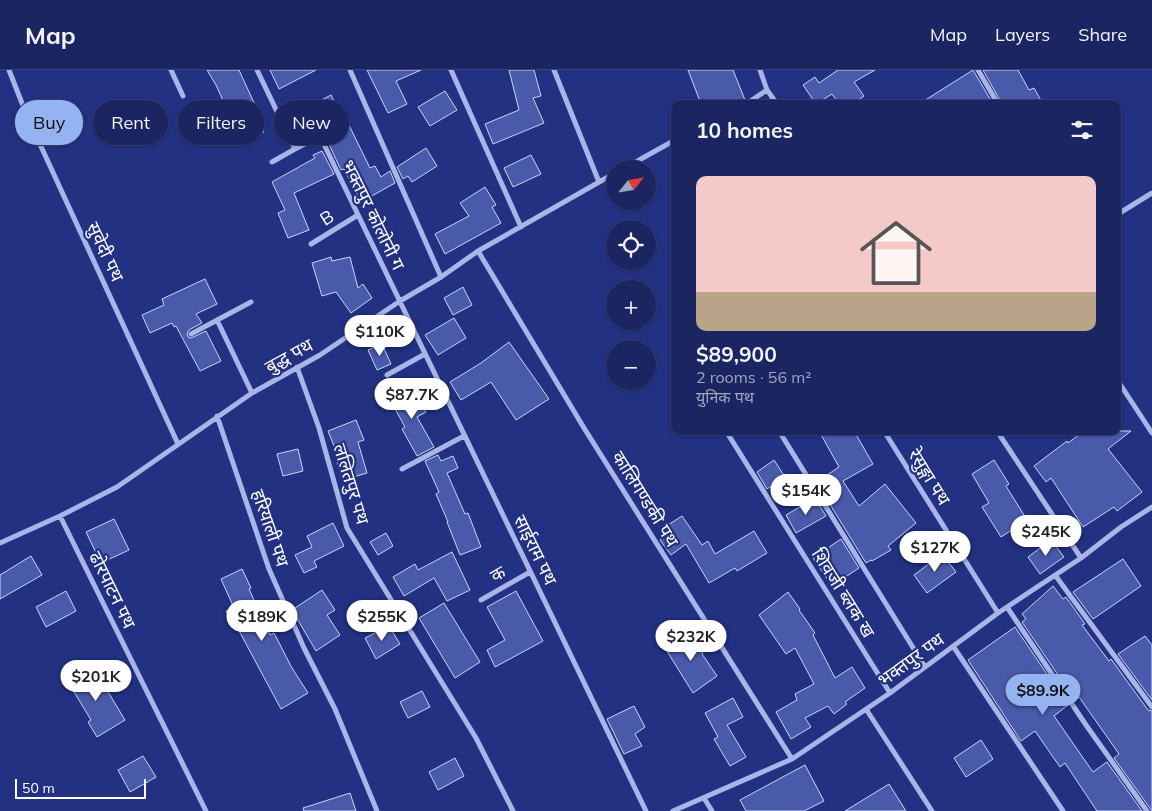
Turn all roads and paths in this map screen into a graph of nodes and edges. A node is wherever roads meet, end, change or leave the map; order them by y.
1 (9, 70) edge
2 (171, 70) edge
3 (257, 70) edge
4 (350, 70) edge
5 (450, 70) edge
6 (554, 70) edge
7 (760, 70) edge
8 (978, 70) edge
9 (767, 90) junction
10 (183, 96) dead end
11 (752, 100) edge
12 (774, 100) edge
13 (996, 100) edge
14 (671, 142) edge
15 (295, 149) junction
16 (639, 160) edge
17 (272, 162) dead end
18 (606, 178) edge
19 (599, 182) junction
20 (1152, 193) edge
21 (1121, 212) edge
22 (358, 215) junction
23 (521, 227) junction
24 (311, 244) dead end
25 (478, 251) junction
26 (441, 277) junction
27 (400, 301) junction
28 (251, 302) dead end
29 (217, 320) junction
30 (191, 334) dead end
31 (425, 354) junction
32 (297, 367) junction
33 (388, 375) dead end
34 (1121, 386) edge
35 (252, 393) junction
36 (217, 416) junction
37 (1152, 432) edge
38 (729, 435) edge
39 (781, 435) edge
40 (887, 435) edge
41 (1000, 435) edge
42 (464, 436) junction
43 (178, 444) junction
44 (402, 469) dead end
45 (1152, 507) edge
46 (60, 516) junction
47 (0, 542) edge
48 (1081, 558) junction
49 (530, 572) junction
50 (1055, 575) junction
51 (481, 600) dead end
52 (1006, 607) junction
53 (998, 613) junction
54 (953, 646) junction
55 (925, 666) junction
56 (890, 693) junction
57 (1152, 707) edge
58 (866, 709) junction
59 (792, 759) junction
60 (704, 798) junction
61 (206, 811) edge
62 (377, 811) edge
63 (513, 811) edge
64 (646, 811) edge
65 (673, 811) edge
66 (712, 811) edge
67 (932, 811) edge
68 (1063, 811) edge
69 (1147, 811) edge

1 - 43 street, सुवेदी पथ
2 - 10 street
3 - 15 street
4 - 26 street
5 - 23 street
6 - 19 street
7 - 9 street
8 - 13 street
9 - 11 street
9 - 12 street
14 - 16 street
15 - 17 street
15 - 22 street, भक्तपुर कोलोनी ग
18 - 19 street, बुद्ध पथ
19 - 23 street, बुद्ध पथ
20 - 21 street
22 - 24 street, B
22 - 27 street, भक्तपुर कोलोनी ग
23 - 25 street, बुद्ध पथ
25 - 26 street, बुद्ध पथ
25 - 59 street, कालिगण्डकी पथ
26 - 27 street, बुद्ध पथ
27 - 31 street, साईराम पथ
27 - 32 street, बुद्ध पथ
28 - 29 street
29 - 30 street
29 - 35 street
31 - 33 street
31 - 42 street, साईराम पथ
32 - 35 street, बुद्ध पथ
32 - 63 street, ललितपुर पथ
34 - 37 street
35 - 36 street, बुद्ध पथ
36 - 43 street, बुद्ध पथ
36 - 62 street, हरियाली पथ
38 - 56 street, शिवजी ब्लक ख
39 - 55 street
40 - 53 street, रेसुङ्गा पथ
41 - 48 street
42 - 44 street
42 - 49 street, साईराम पथ
43 - 46 street, बुद्ध पथ
45 - 48 street, भक्तपुर पथ
46 - 47 street, बुद्ध पथ
46 - 61 street, ढोरपाटन पथ
48 - 50 street, भक्तपुर पथ
49 - 51 street, क
49 - 64 street, साईराम पथ
50 - 52 street, भक्तपुर पथ
50 - 57 street
52 - 53 street, भक्तपुर पथ
52 - 69 street
53 - 54 street, भक्तपुर पथ
54 - 55 street, भक्तपुर पथ
54 - 68 street
55 - 56 street, भक्तपुर पथ
56 - 58 street, भक्तपुर पथ
58 - 59 street, भक्तपुर पथ
58 - 67 street
59 - 60 street, भक्तपुर पथ
60 - 65 street, भक्तपुर पथ
60 - 66 street

